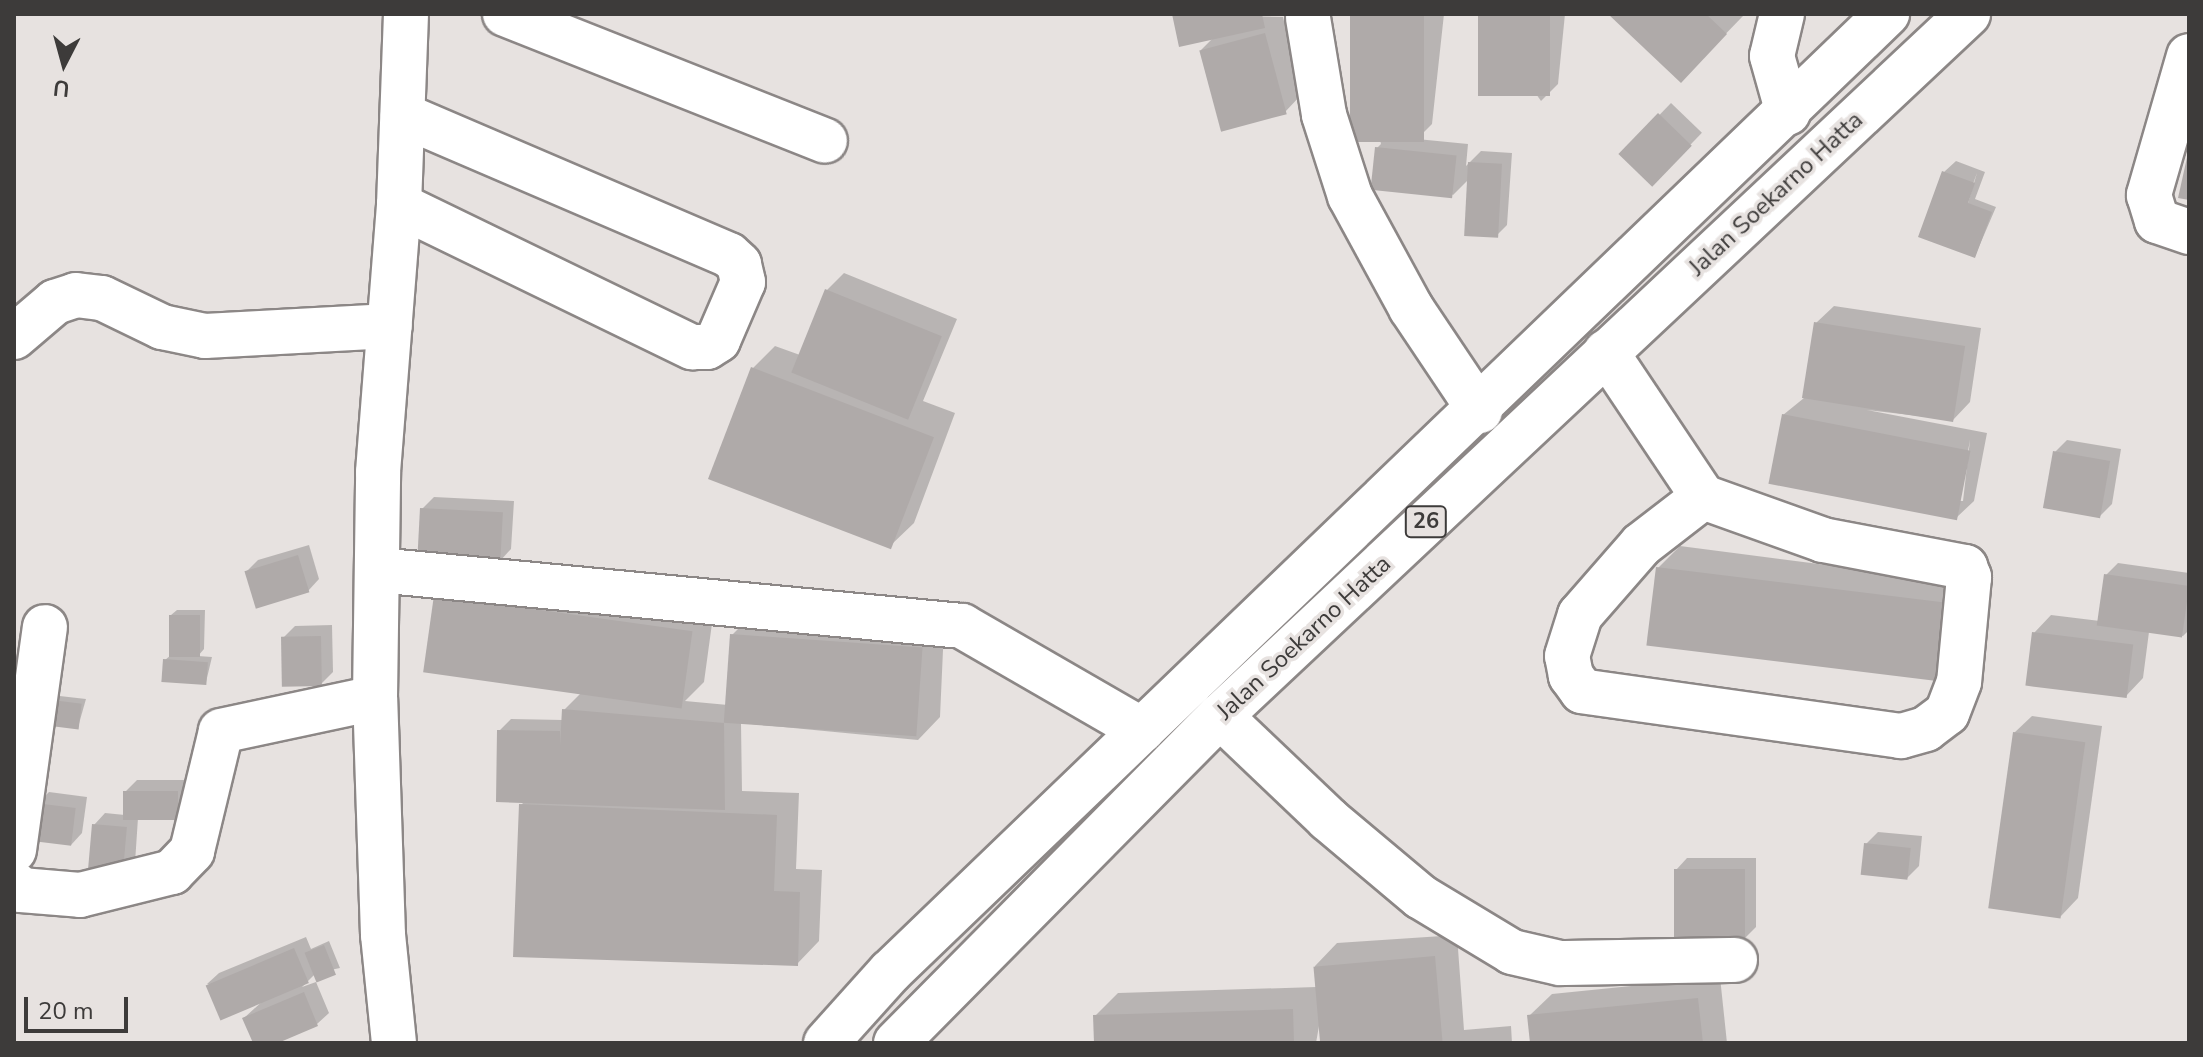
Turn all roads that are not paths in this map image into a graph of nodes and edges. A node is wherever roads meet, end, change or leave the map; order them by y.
1 (406, 14) edge
2 (505, 14) edge
3 (1782, 14) edge
4 (1887, 14) edge
5 (1968, 14) edge
6 (1308, 18) dead end
7 (2189, 56) edge
8 (1788, 113) junction
9 (403, 115) junction
10 (825, 141) dead end
11 (399, 205) junction
12 (2189, 232) edge
13 (390, 326) junction
14 (14, 337) edge
15 (1606, 352) junction
16 (1480, 411) junction
17 (1703, 497) junction
18 (377, 570) junction
19 (45, 627) dead end
20 (375, 698) junction
21 (1220, 716) junction
22 (1142, 730) junction
23 (14, 850) edge
24 (14, 883) edge
25 (1735, 960) dead end
26 (394, 1043) edge
27 (826, 1043) edge
28 (896, 1043) edge

1 - 9 main road
2 - 10 main road
3 - 8 main road
4 - 8 main road, Jalan Soekarno Hatta / 26
5 - 15 main road, Jalan Soekarno Hatta / 26
6 - 16 main road
7 - 12 main road
8 - 16 main road, Jalan Soekarno Hatta / 26
9 - 11 main road
9 - 11 main road
11 - 13 main road
13 - 14 main road
13 - 18 main road
15 - 17 main road
15 - 21 main road, Jalan Soekarno Hatta / 26
16 - 22 main road, Jalan Soekarno Hatta / 26
17 - 17 main road
18 - 20 main road
18 - 22 main road
19 - 23 main road
20 - 24 main road
20 - 26 main road
21 - 25 main road
21 - 28 main road, Jalan Soekarno Hatta / 26
22 - 27 main road, Jalan Soekarno Hatta / 26

